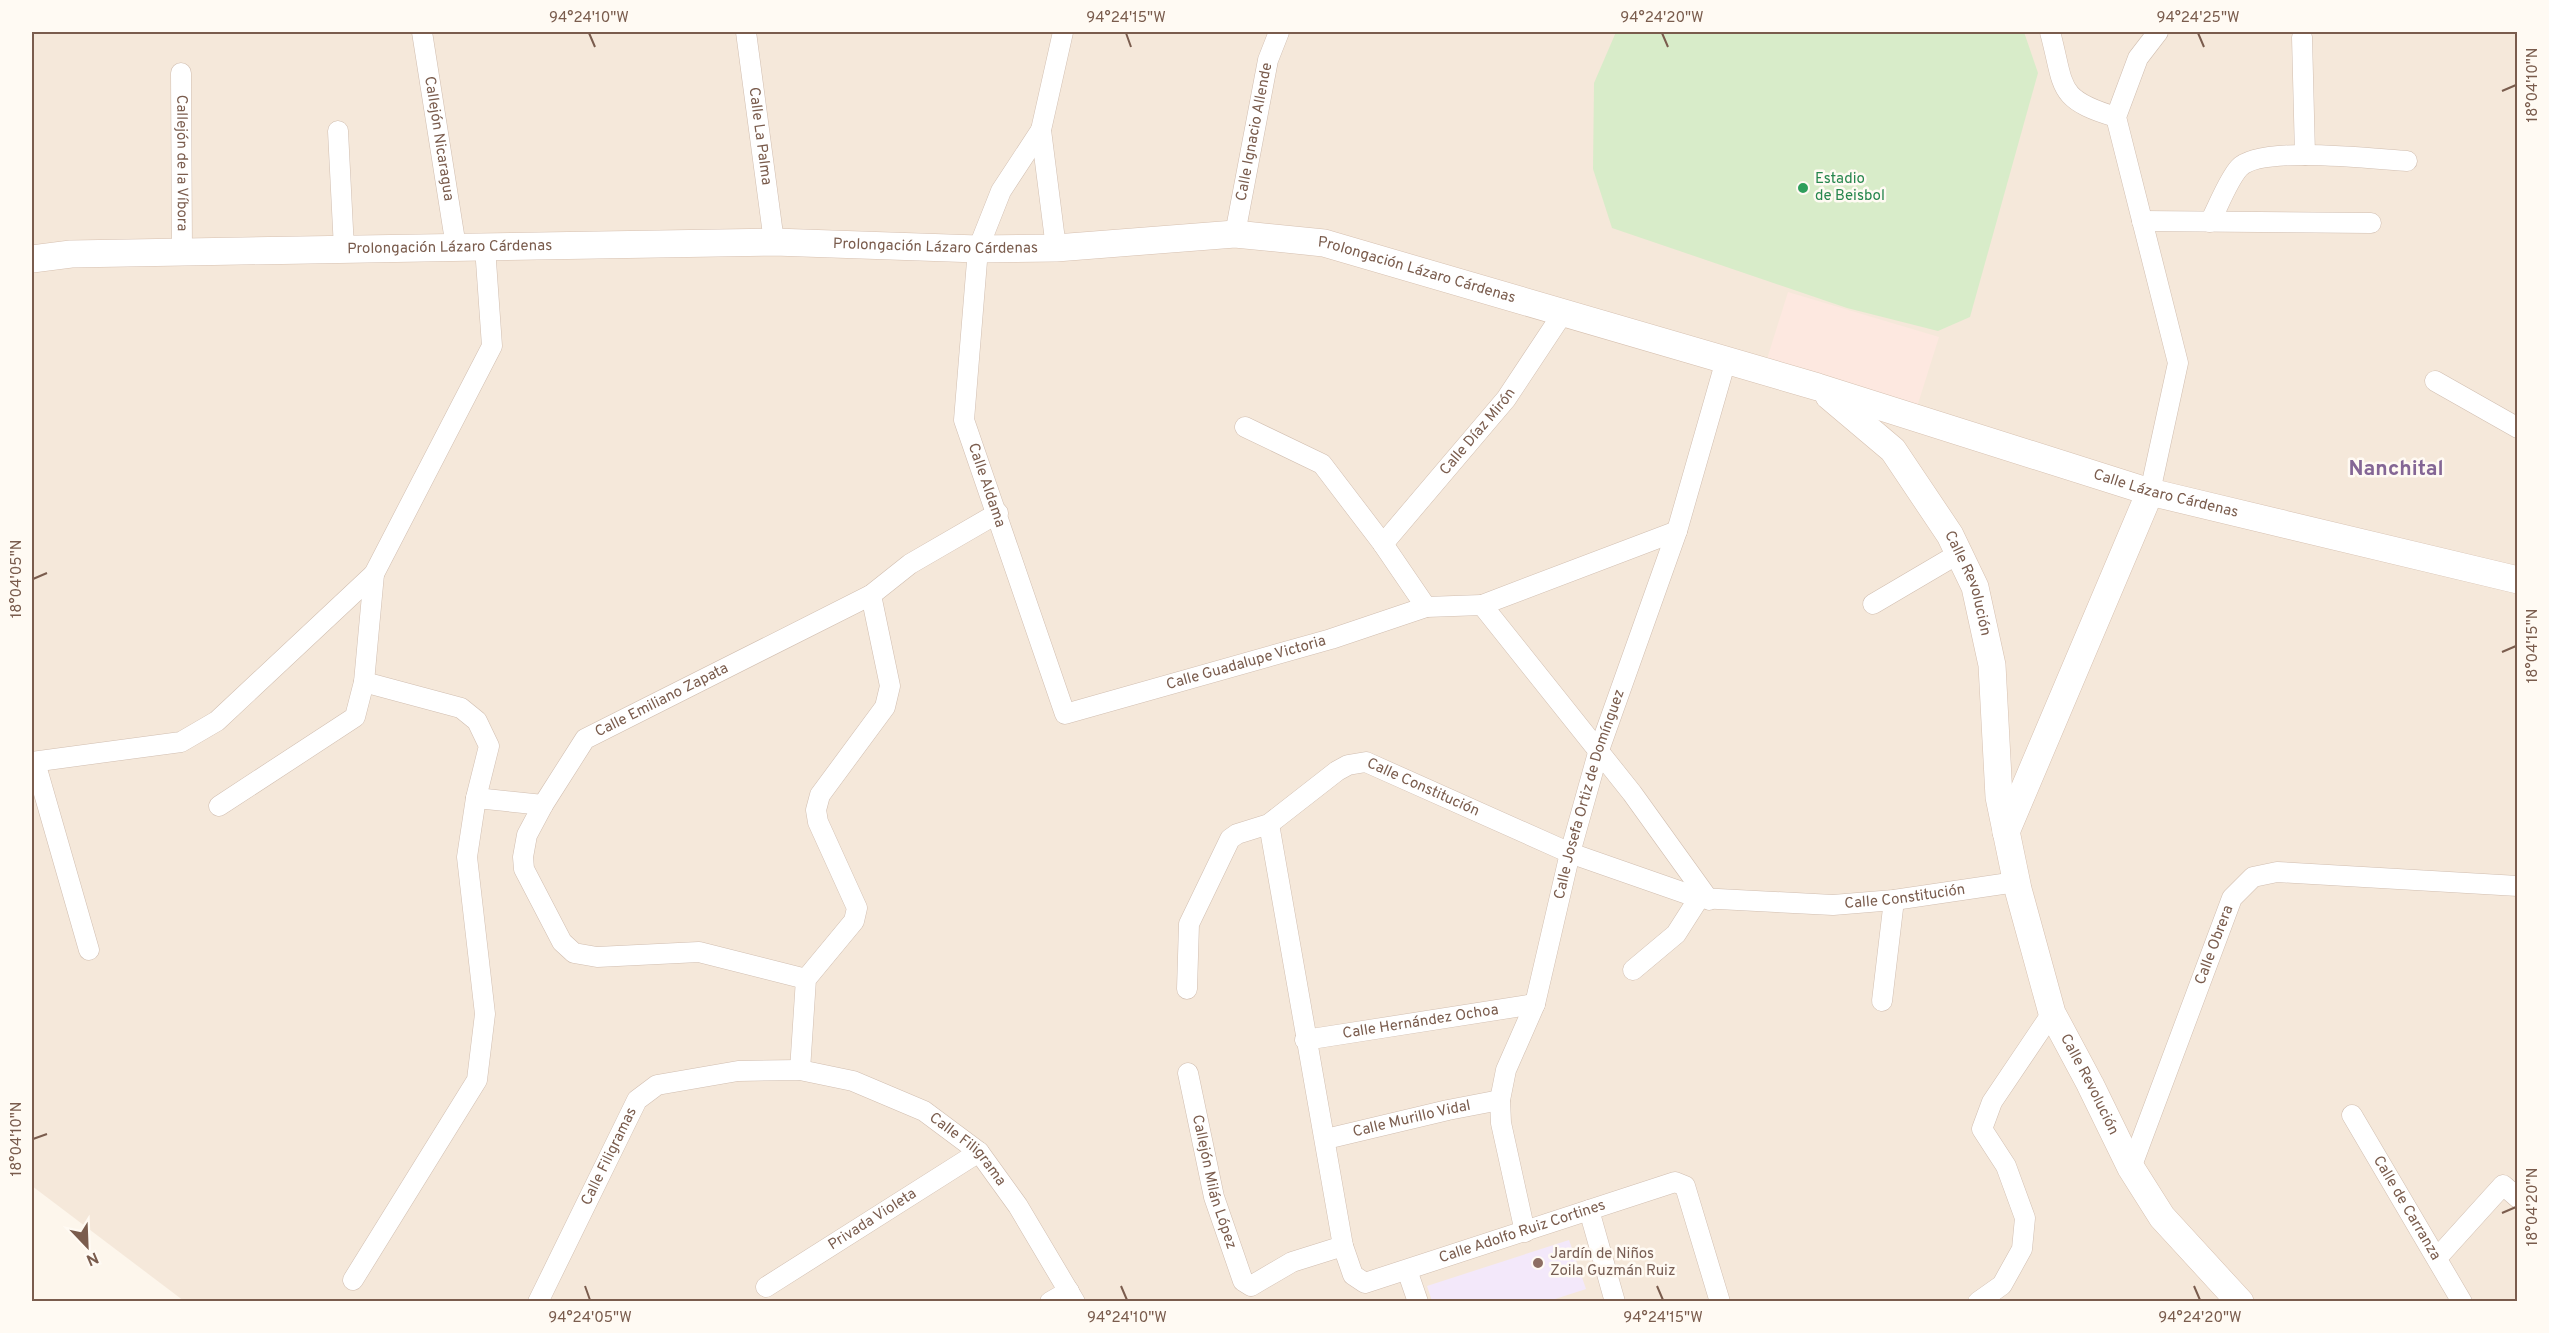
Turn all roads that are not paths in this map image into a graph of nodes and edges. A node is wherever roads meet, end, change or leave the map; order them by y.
1 (422, 32) edge
2 (746, 32) edge
3 (1063, 32) edge
4 (1278, 32) edge
5 (2050, 32) edge
6 (2158, 32) edge
7 (2302, 37) dead end
8 (181, 73) dead end
9 (2116, 117) junction
10 (1041, 130) junction
11 (338, 131) dead end
12 (2305, 155) junction
13 (2407, 161) dead end
14 (2142, 221) junction
15 (2210, 222) junction
16 (2371, 223) dead end
17 (1235, 234) junction
18 (774, 242) junction
19 (456, 247) junction
20 (485, 247) junction
21 (1056, 248) junction
22 (344, 249) junction
23 (978, 249) junction
24 (182, 252) junction
25 (32, 259) edge
26 (1563, 313) junction
27 (1726, 360) junction
28 (2435, 381) dead end
29 (1818, 387) junction
30 (1245, 427) dead end
31 (2517, 428) edge
32 (2150, 492) junction
33 (998, 513) junction
34 (1677, 531) junction
35 (1383, 544) junction
36 (1959, 554) junction
37 (374, 574) junction
38 (2517, 580) edge
39 (872, 595) junction
40 (1873, 604) dead end
41 (1482, 605) junction
42 (1426, 607) junction
43 (364, 682) junction
44 (1065, 714) joint
45 (1598, 753) junction
46 (33, 762) edge
47 (476, 798) junction
48 (543, 805) junction
49 (219, 806) dead end
50 (1269, 824) junction
51 (2006, 832) junction
52 (1570, 853) junction
53 (2016, 882) junction
54 (2517, 886) edge
55 (1704, 899) junction
56 (1894, 900) junction
57 (89, 950) dead end
58 (1633, 970) dead end
59 (806, 979) junction
60 (1187, 989) dead end
61 (1882, 1001) dead end
62 (1535, 1004) junction
63 (2052, 1013) junction
64 (1305, 1040) junction
65 (800, 1070) junction
66 (1188, 1073) dead end
67 (1500, 1100) junction
68 (2352, 1116) dead end
69 (1326, 1139) junction
70 (979, 1152) junction
71 (2131, 1168) junction
72 (2510, 1191) edge
73 (1589, 1210) junction
74 (1525, 1232) junction
75 (1343, 1246) junction
76 (2437, 1258) junction
77 (1407, 1270) junction
78 (353, 1280) dead end
79 (766, 1287) dead end
80 (1072, 1296) edge
81 (538, 1302) edge
82 (1050, 1302) edge
83 (1418, 1302) edge
84 (1615, 1302) edge
85 (1720, 1302) edge
86 (1978, 1302) edge
87 (2240, 1302) edge
88 (2462, 1302) edge

1 - 19 street, Callejón Nicaragua
2 - 18 street, Calle La Palma
3 - 10 street
4 - 17 street, Calle Ignacio Allende
5 - 9 street
6 - 9 street
7 - 12 street
8 - 24 street, Callejón de la Víbora
9 - 14 street
10 - 21 street
10 - 23 street, Calle Aldama
11 - 22 street
12 - 13 street
12 - 15 street
14 - 15 street
14 - 32 street
15 - 16 street
17 - 21 main road, Prolongación Lázaro Cárdenas
17 - 26 main road, Prolongación Lázaro Cárdenas
18 - 20 main road, Prolongación Lázaro Cárdenas
18 - 23 main road, Prolongación Lázaro Cárdenas
19 - 20 main road, Prolongación Lázaro Cárdenas
19 - 22 main road, Prolongación Lázaro Cárdenas
20 - 37 street
21 - 23 main road, Prolongación Lázaro Cárdenas
22 - 24 main road, Prolongación Lázaro Cárdenas
23 - 33 street, Calle Aldama
24 - 25 main road, Prolongación Lázaro Cárdenas
26 - 27 main road, Prolongación Lázaro Cárdenas
26 - 35 street, Calle Díaz Mirón
27 - 29 main road, Prolongación Lázaro Cárdenas
27 - 34 street, Calle Josefa Ortiz de Domínguez
28 - 31 street
29 - 32 main road, Calle Lázaro Cárdenas
29 - 36 main road, Calle Revolución
30 - 35 street
32 - 38 main road, Calle Lázaro Cárdenas
32 - 51 main road
33 - 39 street, Calle Emiliano Zapata
33 - 44 street, Calle Aldama
34 - 41 street
34 - 45 street, Calle Josefa Ortiz de Domínguez
35 - 42 street
36 - 40 street
36 - 51 main road, Calle Revolución
37 - 43 street
37 - 46 street
39 - 48 street, Calle Emiliano Zapata
39 - 59 street
41 - 42 street, Calle Guadalupe Victoria
41 - 45 street
42 - 44 street, Calle Guadalupe Victoria
43 - 47 street
43 - 49 street
45 - 52 street, Calle Josefa Ortiz de Domínguez
45 - 55 street
46 - 57 street
47 - 48 street
47 - 78 street
48 - 59 street, Calle Emiliano Zapata
50 - 52 street, Calle Constitución
50 - 60 street
50 - 64 street
51 - 53 main road, Calle Revolución
52 - 55 street, Calle Constitución
52 - 62 street, Calle Josefa Ortiz de Domínguez
53 - 56 street, Calle Constitución
53 - 63 main road, Calle Revolución
54 - 71 street, Calle Obrera
55 - 56 street, Calle Constitución
55 - 58 street
56 - 61 street
59 - 65 street
62 - 64 street, Calle Hernández Ochoa
62 - 67 street, Calle Josefa Ortiz de Domínguez
63 - 71 main road, Calle Revolución
63 - 86 street
64 - 69 street
65 - 70 street, Calle Filigrama
65 - 81 street, Calle Filigramas
66 - 75 street, Callejón Milán López
67 - 69 street, Calle Murillo Vidal
67 - 74 street, Calle Josefa Ortiz de Domínguez
68 - 76 street, Calle de Carranza
69 - 75 street
70 - 79 street, Privada Violeta
70 - 80 street, Calle Filigrama
71 - 87 main road, Calle Revolución
72 - 76 street
73 - 74 street, Calle Adolfo Ruiz Cortines
73 - 84 street
73 - 85 street, Calle Adolfo Ruiz Cortines
74 - 77 street, Calle Adolfo Ruiz Cortines
75 - 77 street, Calle Adolfo Ruiz Cortines
76 - 88 street, Calle de Carranza
77 - 83 street
80 - 82 street

